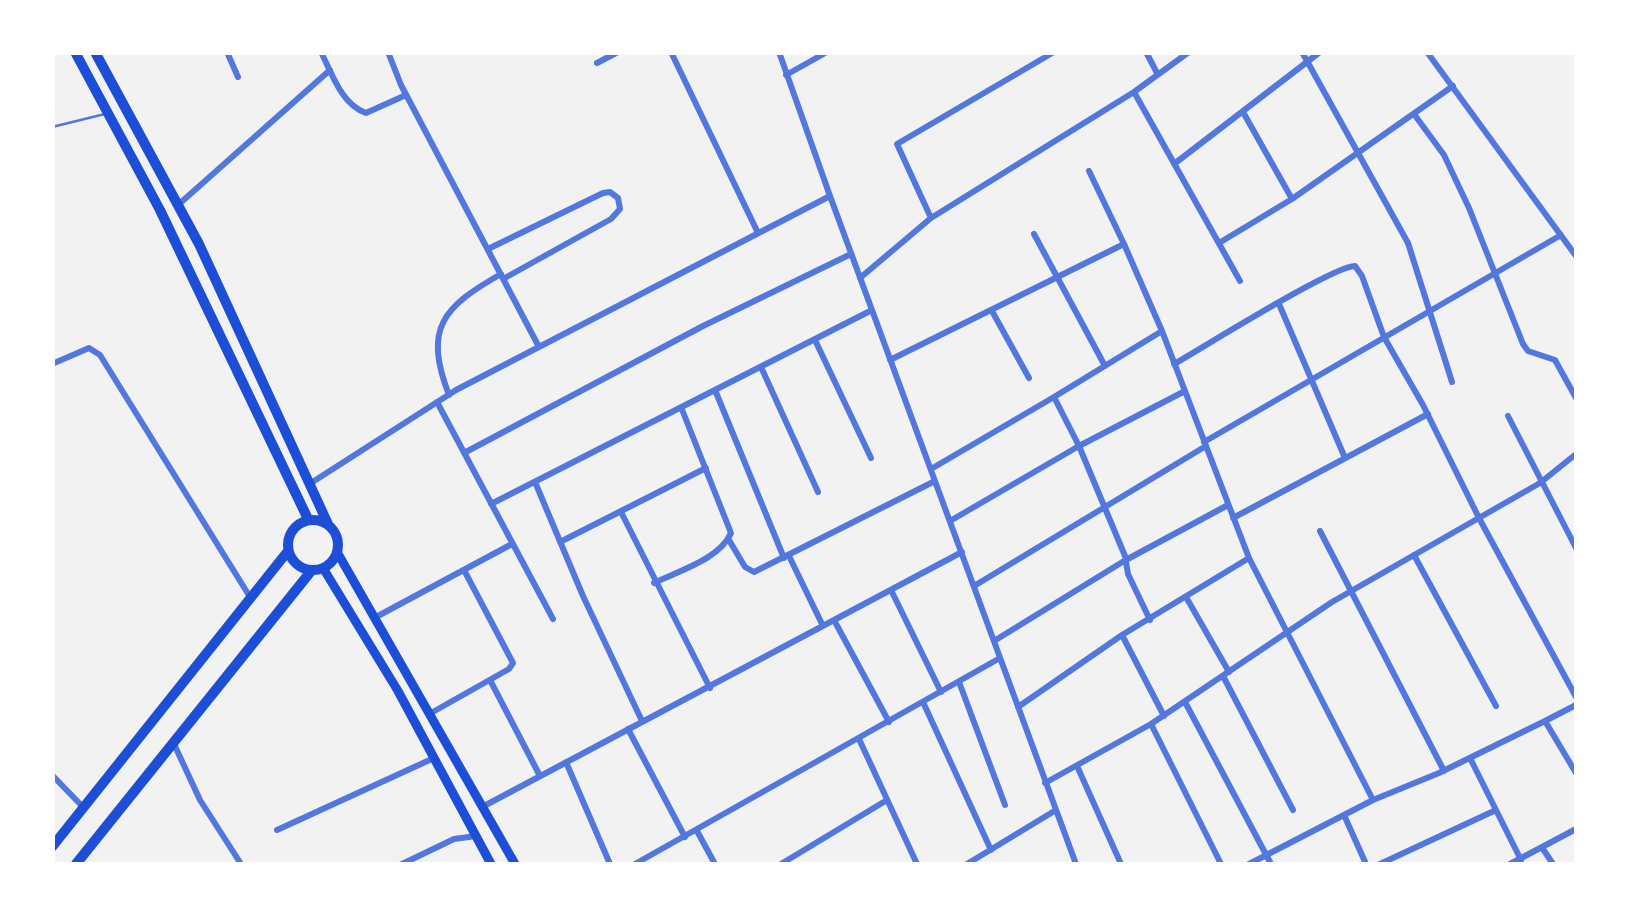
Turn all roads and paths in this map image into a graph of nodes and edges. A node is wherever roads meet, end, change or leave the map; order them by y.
1 (75, 52) edge
2 (95, 52) edge
3 (227, 52) edge
4 (320, 52) edge
5 (388, 52) edge
6 (618, 52) edge
7 (671, 52) edge
8 (779, 52) edge
9 (827, 52) edge
10 (1054, 52) edge
11 (1146, 52) edge
12 (1189, 52) edge
13 (1302, 52) edge
14 (1320, 52) edge
15 (1427, 52) edge
16 (1308, 62) junction
17 (597, 63) dead end
18 (330, 70) junction
19 (1158, 74) junction
20 (786, 75) junction
21 (238, 77) dead end
22 (1453, 86) junction
23 (1134, 92) junction
24 (406, 96) junction
25 (1243, 112) junction
26 (106, 114) junction
27 (1414, 114) junction
28 (52, 127) edge
29 (1359, 152) junction
30 (1174, 164) junction
31 (1089, 171) dead end
32 (830, 196) junction
33 (1292, 198) junction
34 (178, 205) junction
35 (931, 218) junction
36 (758, 234) junction
37 (1034, 234) dead end
38 (1561, 235) junction
39 (1124, 244) junction
40 (1219, 244) junction
41 (488, 249) junction
42 (851, 254) junction
43 (1576, 256) edge
44 (1493, 274) junction
45 (502, 276) junction
46 (860, 278) junction
47 (1058, 279) junction
48 (1240, 280) dead end
49 (1279, 304) junction
50 (872, 310) junction
51 (1430, 310) junction
52 (992, 311) junction
53 (1162, 332) junction
54 (1384, 337) junction
55 (814, 340) junction
56 (540, 347) junction
57 (890, 360) junction
58 (52, 364) edge
59 (1174, 364) junction
60 (1105, 366) junction
61 (761, 367) junction
62 (1030, 378) dead end
63 (1311, 379) junction
64 (1452, 382) dead end
65 (715, 390) junction
66 (1185, 391) junction
67 (449, 394) junction
68 (1054, 396) junction
69 (1576, 398) edge
70 (437, 402) junction
71 (681, 407) junction
72 (1428, 414) junction
73 (1508, 416) dead end
74 (1205, 444) junction
75 (1080, 446) junction
76 (464, 453) junction
77 (1576, 454) edge
78 (871, 458) dead end
79 (1345, 458) junction
80 (706, 468) junction
81 (931, 469) junction
82 (935, 480) junction
83 (535, 482) junction
84 (1540, 482) junction
85 (310, 484) junction
86 (818, 492) dead end
87 (491, 504) junction
88 (1228, 506) junction
89 (1105, 508) junction
90 (621, 512) junction
91 (1233, 518) junction
92 (1479, 518) junction
93 (308, 519) junction
94 (950, 522) junction
95 (328, 524) junction
96 (1320, 531) dead end
97 (729, 540) junction
98 (560, 542) junction
99 (512, 544) junction
100 (1576, 548) edge
101 (288, 551) junction
102 (338, 552) junction
103 (962, 552) junction
104 (1414, 555) junction
105 (786, 557) junction
106 (1249, 558) junction
107 (1124, 561) junction
108 (317, 569) junction
109 (464, 570) junction
110 (654, 583) junction
111 (974, 586) junction
112 (890, 590) junction
113 (1351, 591) junction
114 (1186, 597) junction
115 (251, 598) junction
116 (376, 618) junction
117 (552, 619) dead end
118 (834, 620) junction
119 (1150, 620) junction
120 (824, 626) junction
121 (1288, 632) junction
122 (1122, 636) junction
123 (994, 641) junction
124 (1000, 658) junction
125 (1226, 674) junction
126 (490, 680) junction
127 (959, 682) junction
128 (710, 688) junction
129 (940, 692) junction
130 (1576, 697) edge
131 (924, 702) junction
132 (1184, 702) junction
133 (1576, 705) edge
134 (1496, 706) dead end
135 (1018, 708) junction
136 (431, 714) junction
137 (1164, 716) junction
138 (1545, 721) junction
139 (642, 722) junction
140 (889, 722) junction
141 (1152, 724) junction
142 (628, 729) junction
143 (859, 740) junction
144 (174, 744) junction
145 (434, 758) junction
146 (1470, 758) junction
147 (566, 762) junction
148 (1076, 766) junction
149 (1444, 771) junction
150 (1576, 773) edge
151 (52, 776) edge
152 (540, 776) junction
153 (1045, 784) junction
154 (888, 800) junction
155 (1373, 800) junction
156 (1005, 805) dead end
157 (484, 806) junction
158 (84, 807) junction
159 (1056, 810) junction
160 (1293, 810) dead end
161 (1496, 810) junction
162 (1344, 815) junction
163 (1576, 829) edge
164 (277, 830) dead end
165 (696, 831) junction
166 (476, 836) junction
167 (686, 837) junction
168 (52, 848) edge
169 (1542, 848) junction
170 (991, 850) junction
171 (1266, 856) junction
172 (1521, 860) junction
173 (76, 864) edge
174 (240, 864) edge
175 (402, 864) edge
176 (491, 864) edge
177 (515, 864) edge
178 (610, 864) edge
179 (636, 864) edge
180 (714, 864) edge
181 (782, 864) edge
182 (918, 864) edge
183 (966, 864) edge
184 (1076, 864) edge
185 (1121, 864) edge
186 (1221, 864) edge
187 (1249, 864) edge
188 (1270, 864) edge
189 (1366, 864) edge
190 (1380, 864) edge
191 (1510, 864) edge
192 (1553, 864) edge

1 - 26 highway
2 - 34 highway
3 - 21 street
4 - 18 street
5 - 24 street
6 - 17 street
7 - 36 street
8 - 20 street
9 - 20 street
10 - 35 street
11 - 19 street
12 - 19 street
13 - 16 street
14 - 16 street
15 - 22 street
16 - 25 street
16 - 29 street
18 - 24 street
18 - 34 street
19 - 23 street
20 - 32 street
22 - 27 street
22 - 38 street
23 - 30 street
23 - 35 street
24 - 41 street
25 - 30 street
25 - 33 street
26 - 28 lane
26 - 93 highway
27 - 29 street
27 - 44 street
29 - 33 street
29 - 51 street
30 - 40 street
31 - 39 street
32 - 36 street
32 - 42 street
33 - 40 street
34 - 85 highway
35 - 46 street
36 - 56 street
37 - 47 street
38 - 43 street
38 - 44 street
39 - 47 street
39 - 53 street
40 - 48 street
41 - 45 street
41 - 45 street
42 - 46 street
42 - 76 street
44 - 51 street
44 - 69 street
45 - 56 street
45 - 67 street
46 - 50 street
47 - 52 street
47 - 60 street
49 - 54 street
49 - 59 street
49 - 63 street
50 - 55 street
50 - 57 street
51 - 54 street
51 - 64 street
52 - 57 street
52 - 62 street
53 - 59 street
53 - 60 street
54 - 63 street
54 - 72 street
55 - 61 street
55 - 78 street
56 - 67 street
57 - 81 street
58 - 115 street
59 - 66 street
60 - 68 street
61 - 65 street
61 - 86 street
63 - 74 street
63 - 79 street
65 - 71 street
65 - 105 street
66 - 74 street
66 - 75 street
67 - 70 street
68 - 75 street
68 - 81 street
70 - 76 street
70 - 85 street
71 - 80 street
71 - 83 street
72 - 79 street
72 - 92 street
73 - 84 street
74 - 88 street
74 - 89 street
75 - 89 street
75 - 94 street
76 - 87 street
77 - 84 street
79 - 91 street
80 - 90 street
80 - 97 street
81 - 82 street
82 - 94 street
82 - 105 street
83 - 87 street
83 - 98 street
84 - 92 street
84 - 100 street
85 - 95 highway
87 - 99 street
88 - 91 street
88 - 107 street
89 - 107 street
89 - 111 street
90 - 98 street
90 - 110 street
91 - 106 street
92 - 104 street
92 - 130 street
93 - 95 highway
93 - 101 highway
94 - 103 street
95 - 102 highway
96 - 113 street
97 - 105 street
97 - 110 street
98 - 139 street
99 - 109 street
99 - 117 street
101 - 108 highway
101 - 115 highway
102 - 108 highway
102 - 116 main road
103 - 111 street
103 - 112 street
104 - 113 street
104 - 134 street
105 - 120 street
106 - 114 street
106 - 121 street
107 - 119 street
107 - 123 street
108 - 144 highway
108 - 145 main road
109 - 116 street
109 - 126 street
110 - 128 street
111 - 123 street
112 - 118 street
112 - 129 street
113 - 121 street
113 - 149 street
114 - 119 street
114 - 125 street
115 - 158 highway
116 - 136 main road
118 - 120 street
118 - 140 street
119 - 122 street
120 - 128 street
121 - 125 street
121 - 155 street
122 - 135 street
122 - 137 street
123 - 124 street
124 - 127 street
124 - 135 street
125 - 132 street
125 - 160 street
126 - 136 street
126 - 152 street
127 - 129 street
127 - 156 street
128 - 139 street
129 - 131 street
131 - 140 street
131 - 170 street
132 - 137 street
132 - 171 street
133 - 138 street
135 - 153 street
136 - 157 main road
137 - 141 street
138 - 146 street
138 - 150 street
139 - 142 street
140 - 143 street
141 - 148 street
141 - 186 street
142 - 147 street
142 - 167 street
143 - 154 street
143 - 165 street
144 - 173 highway
144 - 174 street
145 - 164 street
145 - 166 main road
146 - 149 street
146 - 161 street
147 - 152 street
147 - 178 street
148 - 153 street
148 - 185 street
149 - 155 street
151 - 158 street
152 - 157 street
153 - 159 street
154 - 181 street
154 - 182 street
155 - 162 street
157 - 177 main road
158 - 168 highway
159 - 170 street
159 - 184 street
161 - 172 street
161 - 190 street
162 - 171 street
162 - 189 street
163 - 169 street
165 - 167 street
165 - 180 street
166 - 175 street
166 - 176 main road
167 - 179 street
169 - 172 street
169 - 192 street
170 - 183 street
171 - 187 street
171 - 188 street
172 - 191 street

